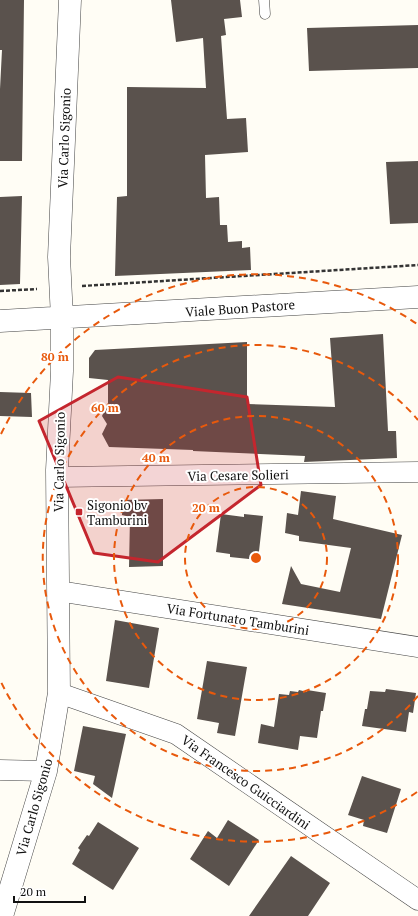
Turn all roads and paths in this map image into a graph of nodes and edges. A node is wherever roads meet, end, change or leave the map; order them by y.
1 (70, 0) edge
2 (264, 0) edge
3 (265, 14) dead end
4 (418, 265) edge
5 (60, 288) junction
6 (0, 291) edge
7 (418, 297) edge
8 (62, 318) junction
9 (0, 322) edge
10 (418, 472) edge
11 (57, 477) junction
12 (58, 591) junction
13 (418, 647) edge
14 (59, 693) junction
15 (0, 770) edge
16 (46, 771) junction
17 (418, 900) edge
18 (2, 916) edge

1 - 5 street, Via Carlo Sigonio
2 - 3 lane
4 - 5 path
5 - 6 path
5 - 8 street, Via Carlo Sigonio
7 - 8 street, Viale Buon Pastore
8 - 9 street, Viale Buon Pastore
8 - 11 street, Via Carlo Sigonio
10 - 11 street, Via Cesare Solieri
11 - 12 street, Via Carlo Sigonio
12 - 13 street, Via Fortunato Tamburini
12 - 14 street, Via Carlo Sigonio
14 - 16 street, Via Carlo Sigonio
14 - 17 street, Via Francesco Guicciardini
15 - 16 street
16 - 18 street, Via Carlo Sigonio

